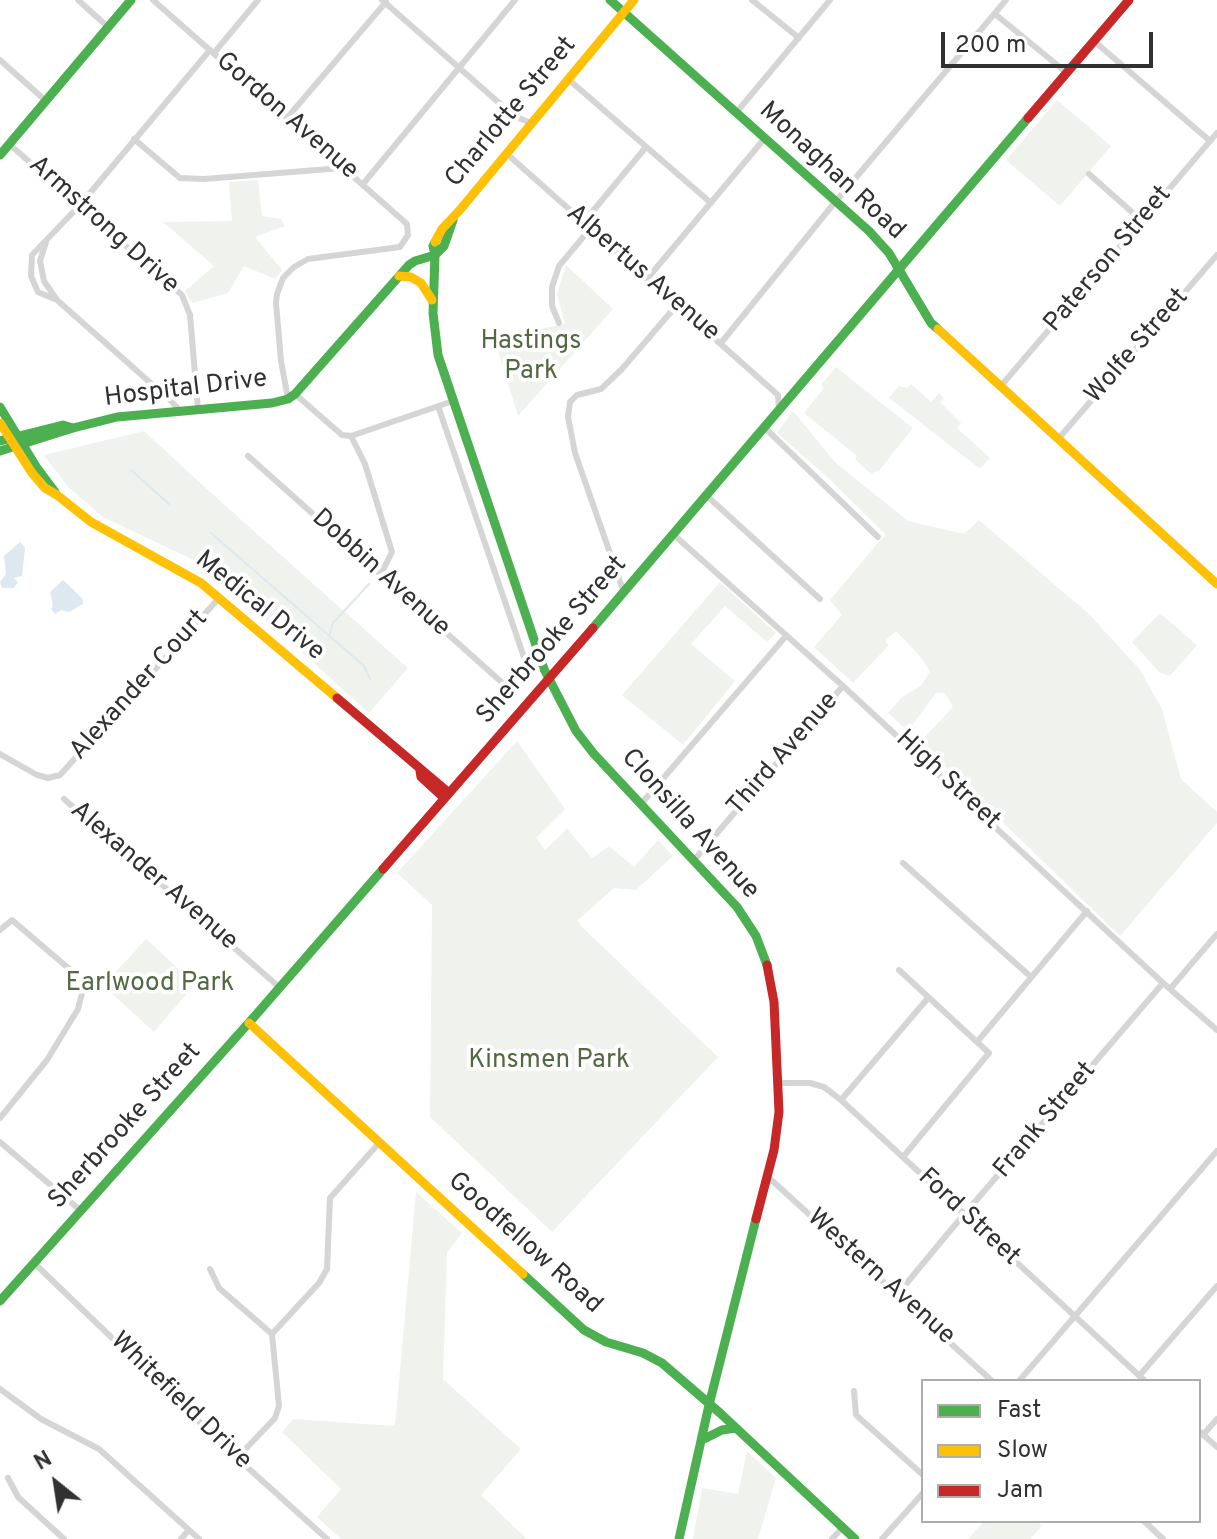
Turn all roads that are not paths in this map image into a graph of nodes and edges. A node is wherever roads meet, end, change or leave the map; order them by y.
1 (78, 0) edge
2 (131, 0) edge
3 (153, 0) edge
4 (258, 0) edge
5 (515, 0) edge
6 (610, 0) edge
7 (634, 0) edge
8 (752, 0) edge
9 (830, 0) edge
10 (1006, 0) edge
11 (1129, 0) edge
12 (385, 1) edge
13 (624, 12) junction
14 (995, 14) junction
15 (108, 27) junction
16 (799, 38) junction
17 (1094, 41) junction
18 (212, 52) junction
19 (0, 60) edge
20 (458, 68) junction
21 (1067, 73) junction
22 (568, 79) junction
23 (46, 101) junction
24 (736, 113) junction
25 (514, 116) junction
26 (287, 118) junction
27 (531, 123) junction
28 (1217, 133) edge
29 (522, 134) junction
30 (765, 138) junction
31 (134, 139) junction
32 (1210, 141) junction
33 (9, 144) junction
34 (646, 147) junction
35 (506, 153) junction
36 (0, 155) edge
37 (342, 168) junction
38 (1089, 174) dead end
39 (363, 184) junction
40 (836, 202) junction
41 (711, 203) junction
42 (80, 205) junction
43 (1142, 221) junction
44 (583, 223) junction
45 (590, 229) junction
46 (48, 239) junction
47 (435, 255) junction
48 (1217, 255) edge
49 (899, 271) junction
50 (399, 276) junction
51 (647, 279) junction
52 (57, 300) junction
53 (433, 301) junction
54 (676, 306) junction
55 (559, 323) dead end
56 (721, 343) junction
57 (801, 385) junction
58 (1000, 387) junction
59 (778, 395) junction
60 (292, 396) junction
61 (453, 401) junction
62 (438, 406) junction
63 (0, 407) edge
64 (198, 409) junction
65 (179, 410) junction
66 (779, 412) junction
67 (0, 423) edge
68 (765, 428) junction
69 (351, 436) junction
70 (1059, 438) junction
71 (13, 442) edge
72 (0, 451) edge
73 (248, 456) dead end
74 (707, 496) junction
75 (674, 535) junction
76 (878, 537) dead end
77 (381, 574) junction
78 (1217, 584) edge
79 (624, 593) junction
80 (219, 598) junction
81 (820, 599) dead end
82 (786, 636) junction
83 (548, 679) junction
84 (843, 686) junction
85 (0, 754) edge
86 (60, 775) joint
87 (447, 796) junction
88 (64, 799) dead end
89 (641, 804) junction
90 (694, 860) junction
91 (903, 863) dead end
92 (1087, 911) junction
93 (0, 930) edge
94 (1217, 934) edge
95 (899, 970) dead end
96 (1031, 977) junction
97 (1163, 983) junction
98 (279, 987) junction
99 (1170, 989) junction
100 (928, 998) junction
101 (249, 1023) junction
102 (1217, 1030) edge
103 (977, 1042) junction
104 (779, 1083) junction
105 (841, 1100) junction
106 (0, 1118) edge
107 (0, 1142) edge
108 (380, 1142) junction
109 (1217, 1151) edge
110 (903, 1157) junction
111 (767, 1175) junction
112 (81, 1211) junction
113 (965, 1215) junction
114 (34, 1263) junction
115 (210, 1269) dead end
116 (1217, 1286) edge
117 (899, 1296) junction
118 (0, 1301) edge
119 (1076, 1317) junction
120 (272, 1334) junction
121 (1142, 1378) edge
122 (990, 1379) edge
123 (1021, 1379) edge
124 (0, 1389) edge
125 (854, 1391) dead end
126 (709, 1405) junction
127 (1217, 1419) edge
128 (736, 1428) junction
129 (1201, 1433) edge
130 (702, 1440) junction
131 (1217, 1447) edge
132 (237, 1458) junction
133 (921, 1473) edge
134 (8, 1478) dead end
135 (921, 1495) edge
136 (1146, 1523) edge
137 (842, 1528) junction
138 (189, 1530) junction
139 (64, 1539) edge
140 (181, 1539) edge
141 (199, 1539) edge
142 (327, 1539) edge
143 (679, 1539) edge
144 (832, 1539) edge
145 (855, 1539) edge
146 (882, 1539) edge
147 (1163, 1539) edge

1 - 15 street
2 - 15 main road
3 - 18 street, Gordon Avenue
4 - 18 street
5 - 20 street
6 - 13 main road, Monaghan Road
7 - 13 main road, Charlotte Street
8 - 16 street
9 - 16 street
10 - 14 street
11 - 17 main road, Sherbrooke Street
12 - 20 street
12 - 26 street
13 - 22 main road, Charlotte Street
13 - 24 main road, Monaghan Road
14 - 21 street
14 - 40 street
15 - 23 main road
16 - 24 street
17 - 21 main road, Sherbrooke Street
17 - 32 street
18 - 26 street, Gordon Avenue
18 - 31 street
19 - 23 street
20 - 25 street
20 - 39 street
21 - 49 main road, Sherbrooke Street
22 - 27 main road, Charlotte Street
22 - 34 street
23 - 33 main road
24 - 30 main road, Monaghan Road
25 - 27 street
25 - 29 street
26 - 37 street, Gordon Avenue
27 - 29 main road, Charlotte Street
28 - 32 street, Paterson Street
29 - 35 main road, Charlotte Street
30 - 40 main road, Monaghan Road
30 - 41 street
31 - 37 street
31 - 42 street
32 - 43 street, Paterson Street
33 - 36 main road
33 - 42 street, Armstrong Drive
34 - 41 street
34 - 44 street
35 - 44 street, Albertus Avenue
35 - 47 main road, Charlotte Street
37 - 39 street, Gordon Avenue
38 - 43 street
39 - 60 street, Gordon Avenue
40 - 49 main road, Monaghan Road
40 - 56 street
41 - 51 street
42 - 46 street
42 - 64 street, Armstrong Drive
43 - 58 street, Paterson Street
44 - 45 street, Albertus Avenue
45 - 51 street, Albertus Avenue
45 - 55 street
46 - 52 street
46 - 52 street
47 - 50 main road, Hospital Drive
47 - 53 main road, Charlotte Street
48 - 70 street, Wolfe Street
49 - 57 main road, Sherbrooke Street
49 - 58 main road, Monaghan Road
50 - 53 main road
50 - 60 main road, Hospital Drive
51 - 54 street, Albertus Avenue
52 - 65 street
53 - 61 main road, Clonsilla Avenue
54 - 56 street, Albertus Avenue
54 - 79 street
56 - 59 street, Albertus Avenue
57 - 59 street
57 - 66 main road, Sherbrooke Street
58 - 70 main road, Monaghan Road
59 - 66 street
60 - 64 main road, Hospital Drive
60 - 69 street
61 - 62 street
61 - 83 main road, Clonsilla Avenue
62 - 69 street
62 - 77 street, Dobbin Avenue
63 - 71 main road, Medical Drive
64 - 65 main road, Hospital Drive
65 - 71 main road, Hospital Drive
66 - 68 main road, Sherbrooke Street
67 - 71 main road, Medical Drive
68 - 74 main road, Sherbrooke Street
68 - 76 street
69 - 77 street
70 - 78 main road, Monaghan Road
71 - 72 main road, Hospital Drive
71 - 80 main road, Medical Drive
73 - 77 street, Dobbin Avenue
74 - 75 main road, Sherbrooke Street
74 - 81 street
75 - 79 main road, Sherbrooke Street
75 - 82 street, High Street
79 - 83 main road, Sherbrooke Street
80 - 86 street, Alexander Court
80 - 87 main road, Medical Drive
82 - 84 street, High Street
82 - 89 street
83 - 87 main road, Sherbrooke Street
83 - 89 main road, Clonsilla Avenue
84 - 90 street, Third Avenue
84 - 92 street, High Street
85 - 86 street, Alexander Avenue
87 - 98 main road, Sherbrooke Street
88 - 98 street, Alexander Avenue
89 - 90 main road, Clonsilla Avenue
90 - 104 main road, Clonsilla Avenue
91 - 96 street
92 - 96 street
92 - 97 street, High Street
93 - 106 street
94 - 99 street
95 - 100 street
96 - 103 street
97 - 99 street, High Street
97 - 113 street, Frank Street
98 - 101 main road, Sherbrooke Street
99 - 102 street, High Street
100 - 103 street
100 - 105 street
101 - 108 main road, Goodfellow Road
101 - 112 main road, Sherbrooke Street
103 - 110 street
104 - 105 street, Ford Street
104 - 111 main road, Clonsilla Avenue
105 - 110 street, Ford Street
107 - 112 street
108 - 120 street
108 - 126 main road, Goodfellow Road
109 - 119 street
110 - 113 street, Ford Street
111 - 117 street, Western Avenue
111 - 126 main road, Clonsilla Avenue
112 - 114 main road, Sherbrooke Street
113 - 117 street, Frank Street
113 - 119 street, Ford Street
114 - 118 main road, Sherbrooke Street
114 - 132 street, Whitefield Drive
115 - 120 street
116 - 121 street
117 - 122 street, Western Avenue
119 - 121 street, Ford Street
119 - 123 street
120 - 132 street
124 - 138 street
125 - 133 street
126 - 128 main road, Goodfellow Road
126 - 130 main road, Clonsilla Avenue
127 - 129 street
128 - 130 main road
128 - 137 main road, Goodfellow Road
129 - 131 street
130 - 143 main road, Clonsilla Avenue
132 - 142 street, Whitefield Drive
134 - 139 street
135 - 146 street
136 - 147 street
137 - 144 street
137 - 145 main road, Goodfellow Road
138 - 140 street
138 - 141 street

